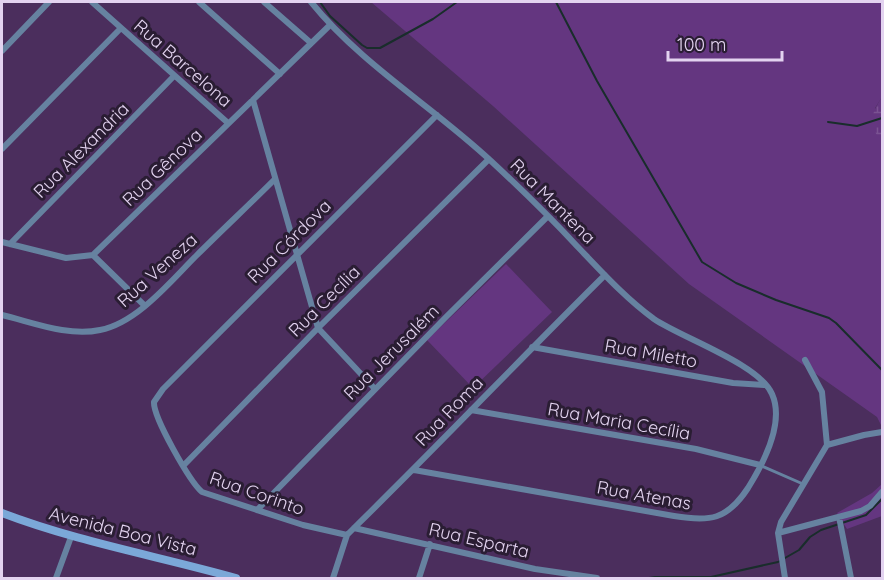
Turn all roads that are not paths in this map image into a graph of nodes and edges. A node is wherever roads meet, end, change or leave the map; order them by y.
1 (49, 2) edge
2 (92, 2) edge
3 (199, 2) edge
4 (264, 2) edge
5 (311, 2) edge
6 (330, 25) junction
7 (121, 28) junction
8 (311, 43) junction
9 (2, 51) edge
10 (280, 74) junction
11 (174, 76) junction
12 (253, 100) junction
13 (437, 115) junction
14 (228, 123) junction
15 (2, 149) edge
16 (489, 159) junction
17 (275, 179) junction
18 (548, 216) junction
19 (2, 242) edge
20 (10, 244) junction
21 (93, 255) junction
22 (297, 255) junction
23 (605, 275) junction
24 (144, 305) junction
25 (2, 315) edge
26 (318, 328) junction
27 (532, 347) junction
28 (805, 360) dead end
29 (765, 385) junction
30 (163, 389) joint
31 (375, 389) junction
32 (471, 410) junction
33 (882, 432) edge
34 (827, 445) junction
35 (760, 465) junction
36 (183, 466) junction
37 (414, 470) junction
38 (804, 484) junction
39 (882, 492) edge
40 (257, 510) junction
41 (2, 513) edge
42 (839, 518) junction
43 (354, 528) junction
44 (778, 532) junction
45 (347, 535) junction
46 (71, 537) junction
47 (430, 544) junction
48 (56, 579) edge
49 (236, 579) edge
50 (333, 579) edge
51 (419, 579) edge
52 (597, 579) edge
53 (785, 579) edge
54 (851, 579) edge

1 - 9 street
2 - 7 street, Rua Barcelona
3 - 10 street
4 - 8 street
5 - 6 street, Rua Mantena
6 - 8 street, Rua Gênova
6 - 13 street, Rua Mantena
7 - 11 street, Rua Barcelona
7 - 15 street
8 - 10 street, Rua Gênova
10 - 12 street, Rua Gênova
11 - 14 street, Rua Barcelona
11 - 20 street, Rua Alexandria
12 - 14 street, Rua Gênova
12 - 17 street
13 - 16 street, Rua Mantena
13 - 22 street, Rua Córdova
14 - 21 street, Rua Gênova
16 - 18 street, Rua Mantena
16 - 26 street, Rua Cecília
17 - 22 street
17 - 24 street, Rua Veneza
18 - 23 street, Rua Mantena
18 - 31 street, Rua Jerusalém
19 - 20 street
20 - 21 street
21 - 24 street
22 - 26 street
22 - 30 street, Rua Córdova
23 - 27 street, Rua Roma
23 - 29 street, Rua Mantena
24 - 25 street, Rua Veneza
26 - 31 street
26 - 36 street, Rua Cecília
27 - 29 street, Rua Miletto
27 - 32 street, Rua Roma
28 - 34 street
29 - 35 street, Rua Atenas
30 - 36 street, Rua Corinto
31 - 40 street, Rua Jerusalém
32 - 35 street, Rua Maria Cecília
32 - 37 street, Rua Roma
33 - 34 street
34 - 38 street
35 - 37 street, Rua Atenas
35 - 38 lane
36 - 40 street, Rua Corinto
37 - 43 street, Rua Roma
38 - 44 street
39 - 42 street
40 - 45 street, Rua Corinto
41 - 46 street, Avenida Boa Vista
42 - 44 street
42 - 54 street
43 - 45 street, Rua Roma
43 - 47 street, Rua Esparta
44 - 53 street
45 - 50 street, Rua Roma
46 - 48 street
46 - 49 street, Avenida Boa Vista
47 - 51 street
47 - 52 street, Rua Esparta

